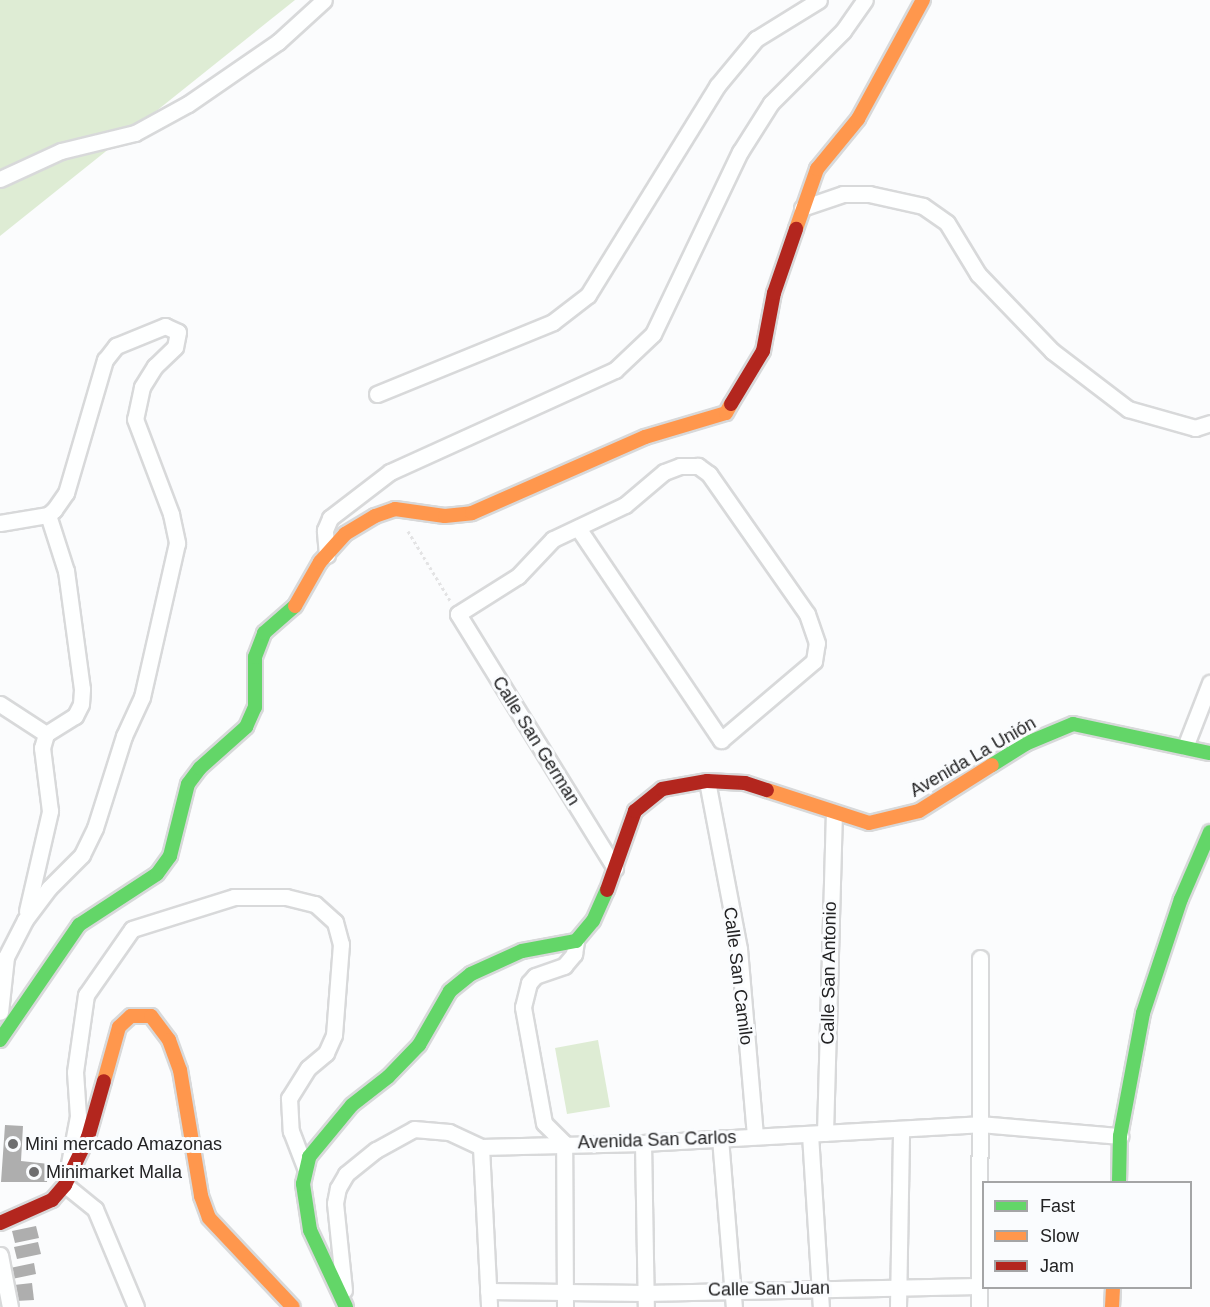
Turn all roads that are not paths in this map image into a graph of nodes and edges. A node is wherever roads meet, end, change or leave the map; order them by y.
1 (324, 0) edge
2 (819, 0) edge
3 (865, 0) edge
4 (923, 0) edge
5 (0, 179) edge
6 (802, 208) junction
7 (377, 393) dead end
8 (1210, 423) edge
9 (48, 515) junction
10 (0, 523) edge
11 (578, 528) junction
12 (327, 555) junction
13 (1210, 683) edge
14 (0, 704) edge
15 (1205, 709) edge
16 (46, 734) junction
17 (1185, 747) junction
18 (1210, 753) edge
19 (707, 782) junction
20 (834, 813) junction
21 (1210, 832) edge
22 (615, 868) junction
23 (25, 920) junction
24 (576, 940) junction
25 (981, 958) dead end
26 (0, 1012) edge
27 (0, 1040) edge
28 (979, 1124) junction
29 (901, 1130) junction
30 (825, 1133) junction
31 (810, 1134) junction
32 (755, 1136) junction
33 (1120, 1136) junction
34 (720, 1138) junction
35 (564, 1143) junction
36 (643, 1143) junction
37 (481, 1148) junction
38 (305, 1167) junction
39 (1119, 1181) edge
40 (65, 1185) junction
41 (0, 1223) edge
42 (0, 1255) edge
43 (978, 1286) junction
44 (820, 1288) junction
45 (898, 1288) junction
46 (732, 1289) junction
47 (1113, 1289) edge
48 (488, 1291) junction
49 (565, 1300) edge
50 (645, 1300) edge
51 (346, 1306) edge
52 (10, 1307) edge
53 (136, 1307) edge
54 (293, 1307) edge
55 (489, 1307) edge
56 (734, 1307) edge
57 (821, 1307) edge
58 (898, 1307) edge
59 (979, 1307) edge
60 (1112, 1307) edge

1 - 5 street
2 - 7 street
3 - 12 street
4 - 6 main road
6 - 8 street
6 - 12 main road
9 - 10 street
9 - 16 street
9 - 23 street
11 - 11 street
11 - 22 street, Calle San German
12 - 27 main road
13 - 15 street
14 - 16 street
15 - 17 street
16 - 23 street
17 - 18 main road, Avenida La Unión
17 - 20 main road, Avenida La Unión
19 - 20 main road, Avenida La Unión
19 - 22 main road, Avenida La Unión
19 - 32 street, Calle San Camilo
20 - 30 street, Calle San Antonio
21 - 33 main road
22 - 24 main road, Avenida La Unión
23 - 26 street
24 - 35 street
24 - 38 main road
25 - 28 street
28 - 29 street, Avenida San Carlos
28 - 33 street, Avenida San Carlos
28 - 43 street
29 - 30 street, Avenida San Carlos
29 - 45 street
30 - 31 street, Avenida San Carlos
31 - 32 street, Avenida San Carlos
31 - 44 street
32 - 34 street, Avenida San Carlos
33 - 39 main road
34 - 36 street, Avenida San Carlos
34 - 46 street
35 - 36 street, Avenida San Carlos
35 - 37 street, Avenida San Carlos
35 - 49 street
36 - 50 street
37 - 48 street
37 - 51 street, Avenida San Carlos
38 - 40 street
38 - 51 main road
40 - 41 main road
40 - 53 street
40 - 54 main road
42 - 52 street
43 - 45 street, Calle San Juan
43 - 59 street
44 - 45 street, Calle San Juan
44 - 46 street, Calle San Juan
44 - 57 street
45 - 58 street
46 - 50 street, Calle San Juan
46 - 56 street
47 - 60 main road
48 - 49 street, Calle San Juan
48 - 55 street
49 - 50 street, Calle San Juan

